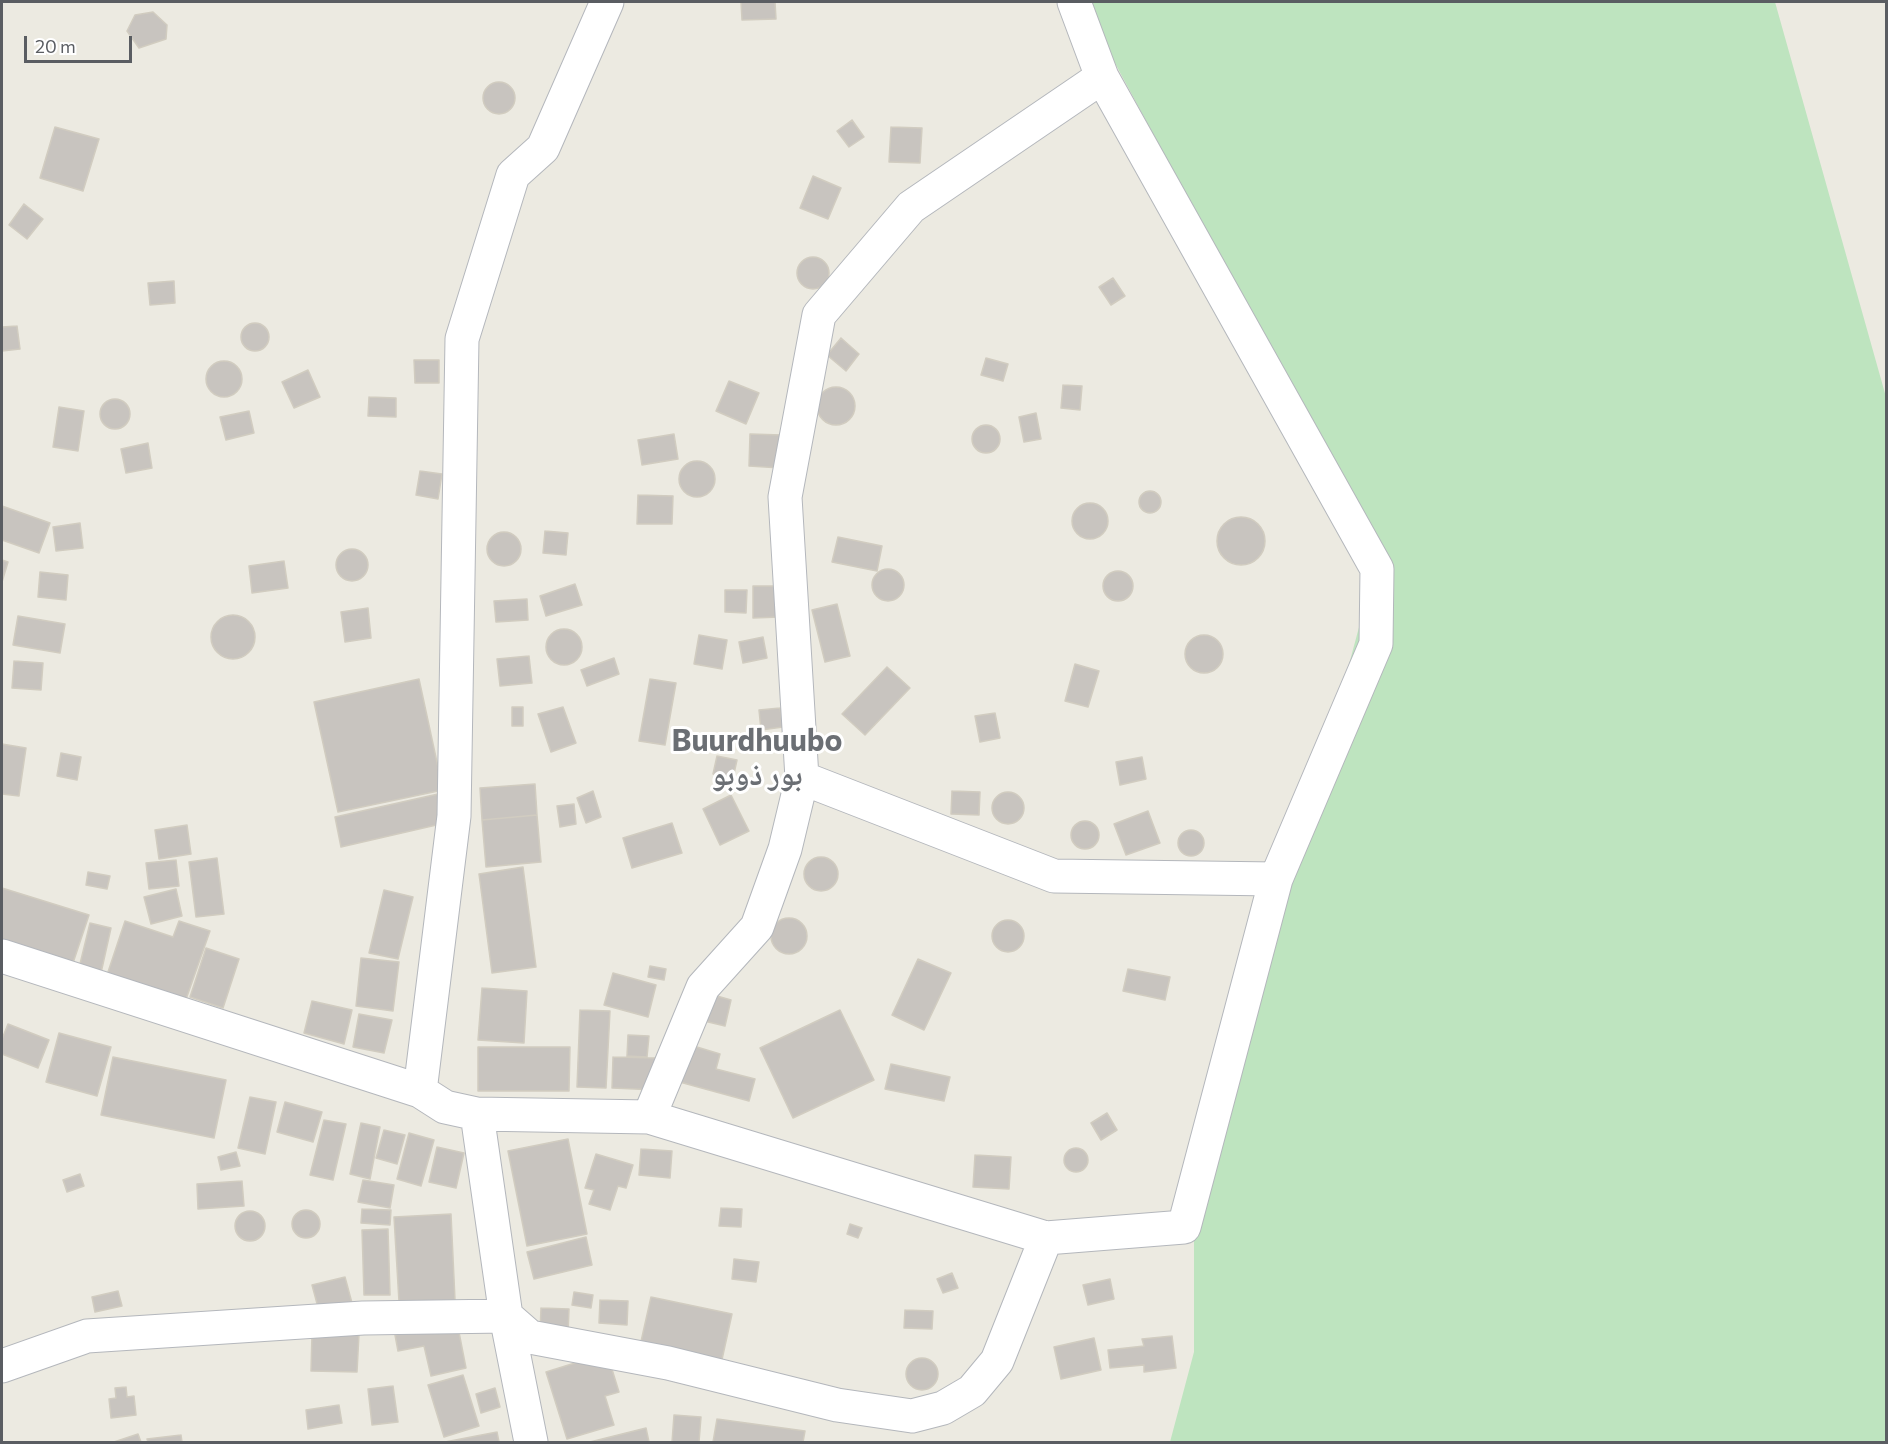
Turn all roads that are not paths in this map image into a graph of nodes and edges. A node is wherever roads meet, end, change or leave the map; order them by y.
1 (607, 2) edge
2 (1074, 2) edge
3 (1102, 77) junction
4 (802, 778) junction
5 (1276, 879) junction
6 (2, 956) edge
7 (420, 1091) junction
8 (477, 1114) junction
9 (649, 1117) junction
10 (1046, 1238) junction
11 (506, 1316) junction
12 (2, 1366) edge
13 (531, 1443) edge

1 - 7 street
2 - 3 street
3 - 4 street
3 - 5 street
4 - 5 street
4 - 9 street
5 - 10 street
6 - 7 street
7 - 8 street
8 - 9 street
8 - 11 street
9 - 10 street
10 - 11 street
11 - 12 street
11 - 13 street

